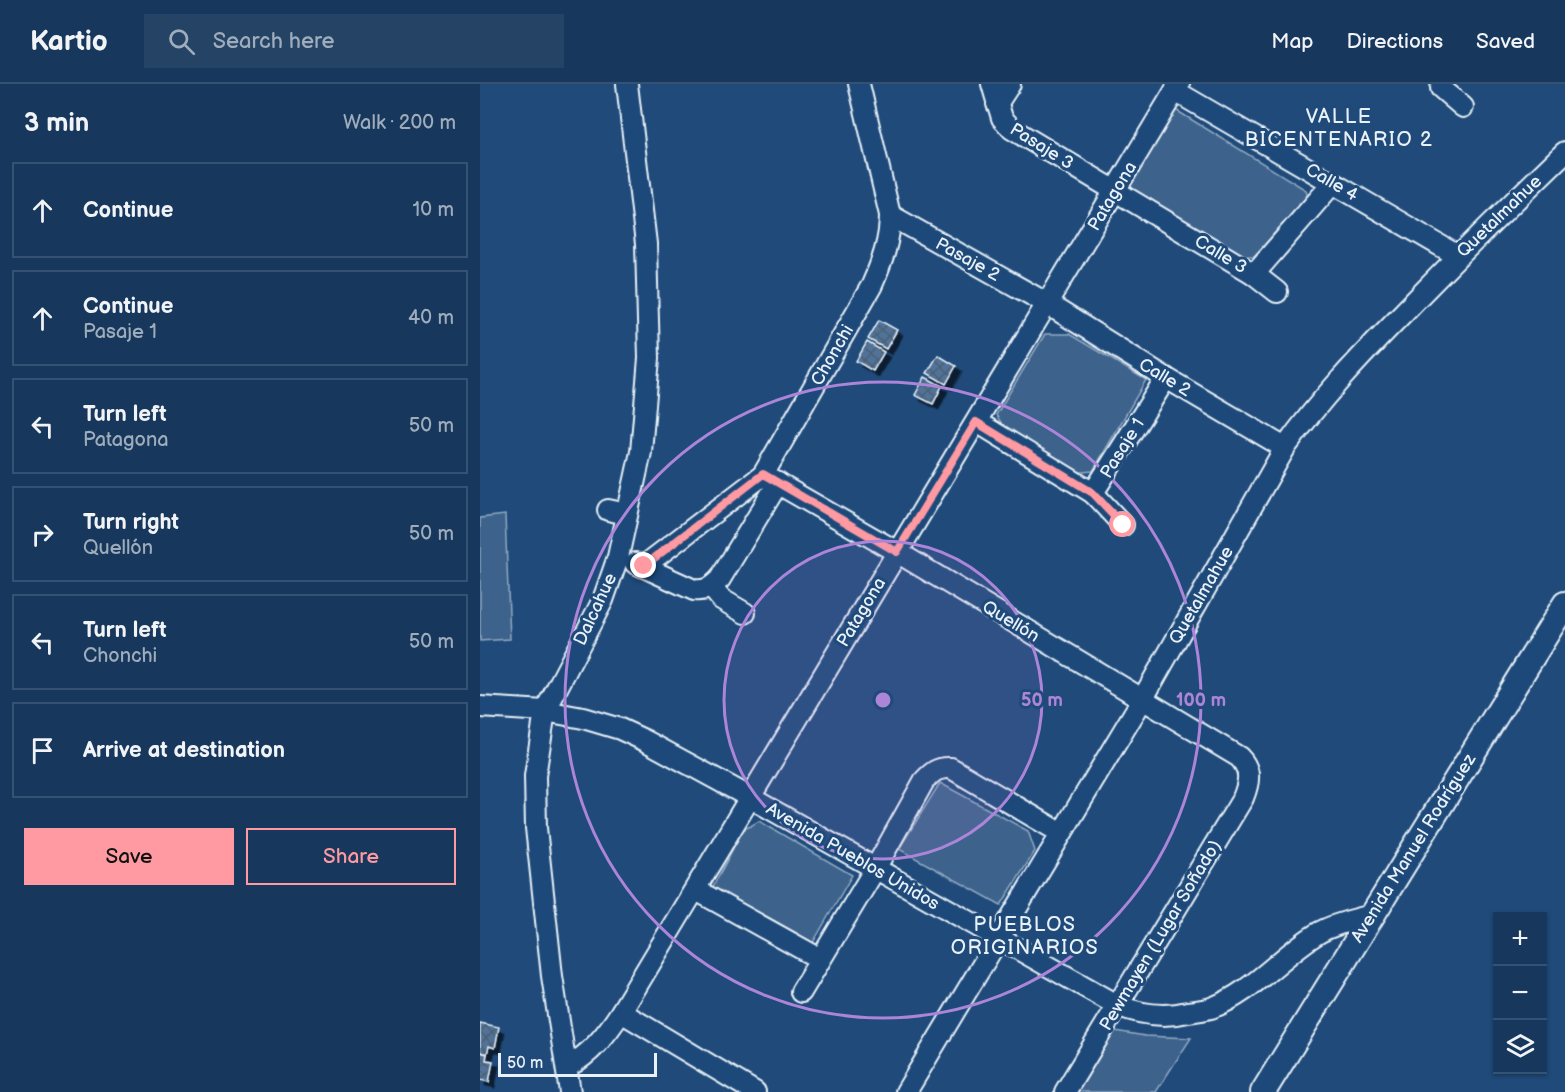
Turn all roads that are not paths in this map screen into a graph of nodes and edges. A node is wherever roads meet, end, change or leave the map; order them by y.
1 (627, 84) edge
2 (859, 84) edge
3 (992, 84) edge
4 (1010, 84) edge
5 (1440, 85) edge
6 (1177, 87) edge
7 (997, 104) junction
8 (1463, 107) dead end
9 (1565, 152) edge
10 (1333, 183) junction
11 (1115, 190) junction
12 (890, 215) junction
13 (1458, 256) junction
14 (1254, 274) junction
15 (1277, 292) dead end
16 (1046, 303) junction
17 (1166, 378) junction
18 (976, 422) junction
19 (1285, 448) junction
20 (770, 479) junction
21 (1093, 493) junction
22 (1123, 525) dead end
23 (897, 552) junction
24 (618, 557) junction
25 (644, 566) junction
26 (712, 588) junction
27 (1565, 604) edge
28 (745, 614) dead end
29 (1142, 700) junction
30 (480, 707) edge
31 (545, 711) junction
32 (1250, 776) joint
33 (751, 798) junction
34 (1061, 833) junction
35 (875, 869) junction
36 (696, 890) junction
37 (1372, 915) junction
38 (999, 938) junction
39 (820, 959) junction
40 (801, 992) dead end
41 (1117, 1005) junction
42 (621, 1012) junction
43 (567, 1067) junction
44 (570, 1092) edge
45 (755, 1092) edge
46 (906, 1092) edge
47 (1065, 1092) edge
48 (1263, 1092) edge

1 - 24 street, Dalcahue
2 - 12 street, Chonchi
3 - 7 street, Pasaje 3
4 - 7 street
5 - 8 street
6 - 10 street, Calle 4
6 - 11 street, Patagona
7 - 11 street, Pasaje 3
9 - 13 street, Quetalmahue
10 - 13 street, Calle 4
10 - 14 street, Calle 3
11 - 14 street, Calle 3
11 - 16 street, Patagona
12 - 16 street, Pasaje 2
12 - 20 street, Chonchi
13 - 19 street, Quetalmahue
14 - 15 street
16 - 17 street, Calle 2
16 - 18 street, Patagona
17 - 19 street, Calle 2
17 - 21 street, Pasaje 1
18 - 21 street, Pasaje 1
18 - 23 street, Patagona
19 - 29 street, Quetalmahue
20 - 23 street, Quellón
20 - 25 street, Chonchi
20 - 26 street
21 - 22 street
23 - 29 street, Quellón
23 - 33 street, Patagona
24 - 25 street
24 - 31 street, Dalcahue
25 - 26 street
26 - 28 street
27 - 37 street, Avenida Manuel Rodríguez
29 - 32 street, Quellón
29 - 34 street, Quetalmahue
30 - 31 street, Avenida Pueblos Unidos
31 - 33 street, Avenida Pueblos Unidos
31 - 43 street, Dalcahue
32 - 41 street, Pewmayen (Lugar Soñado)
33 - 35 street, Avenida Pueblos Unidos
33 - 36 street, Patagona
34 - 35 street
34 - 38 street, Quetalmahue
35 - 38 street, Avenida Pueblos Unidos
35 - 39 street
36 - 39 street
36 - 42 street, Patagona
37 - 41 street, Avenida Pueblos Unidos
37 - 48 street, Avenida Manuel Rodríguez
38 - 41 street, Avenida Pueblos Unidos
38 - 46 street, Quetalmahue
39 - 40 street
41 - 47 street, Pewmayen (Lugar Soñado)
42 - 43 street, Patagona
42 - 45 street
43 - 44 street, Dalcahue

